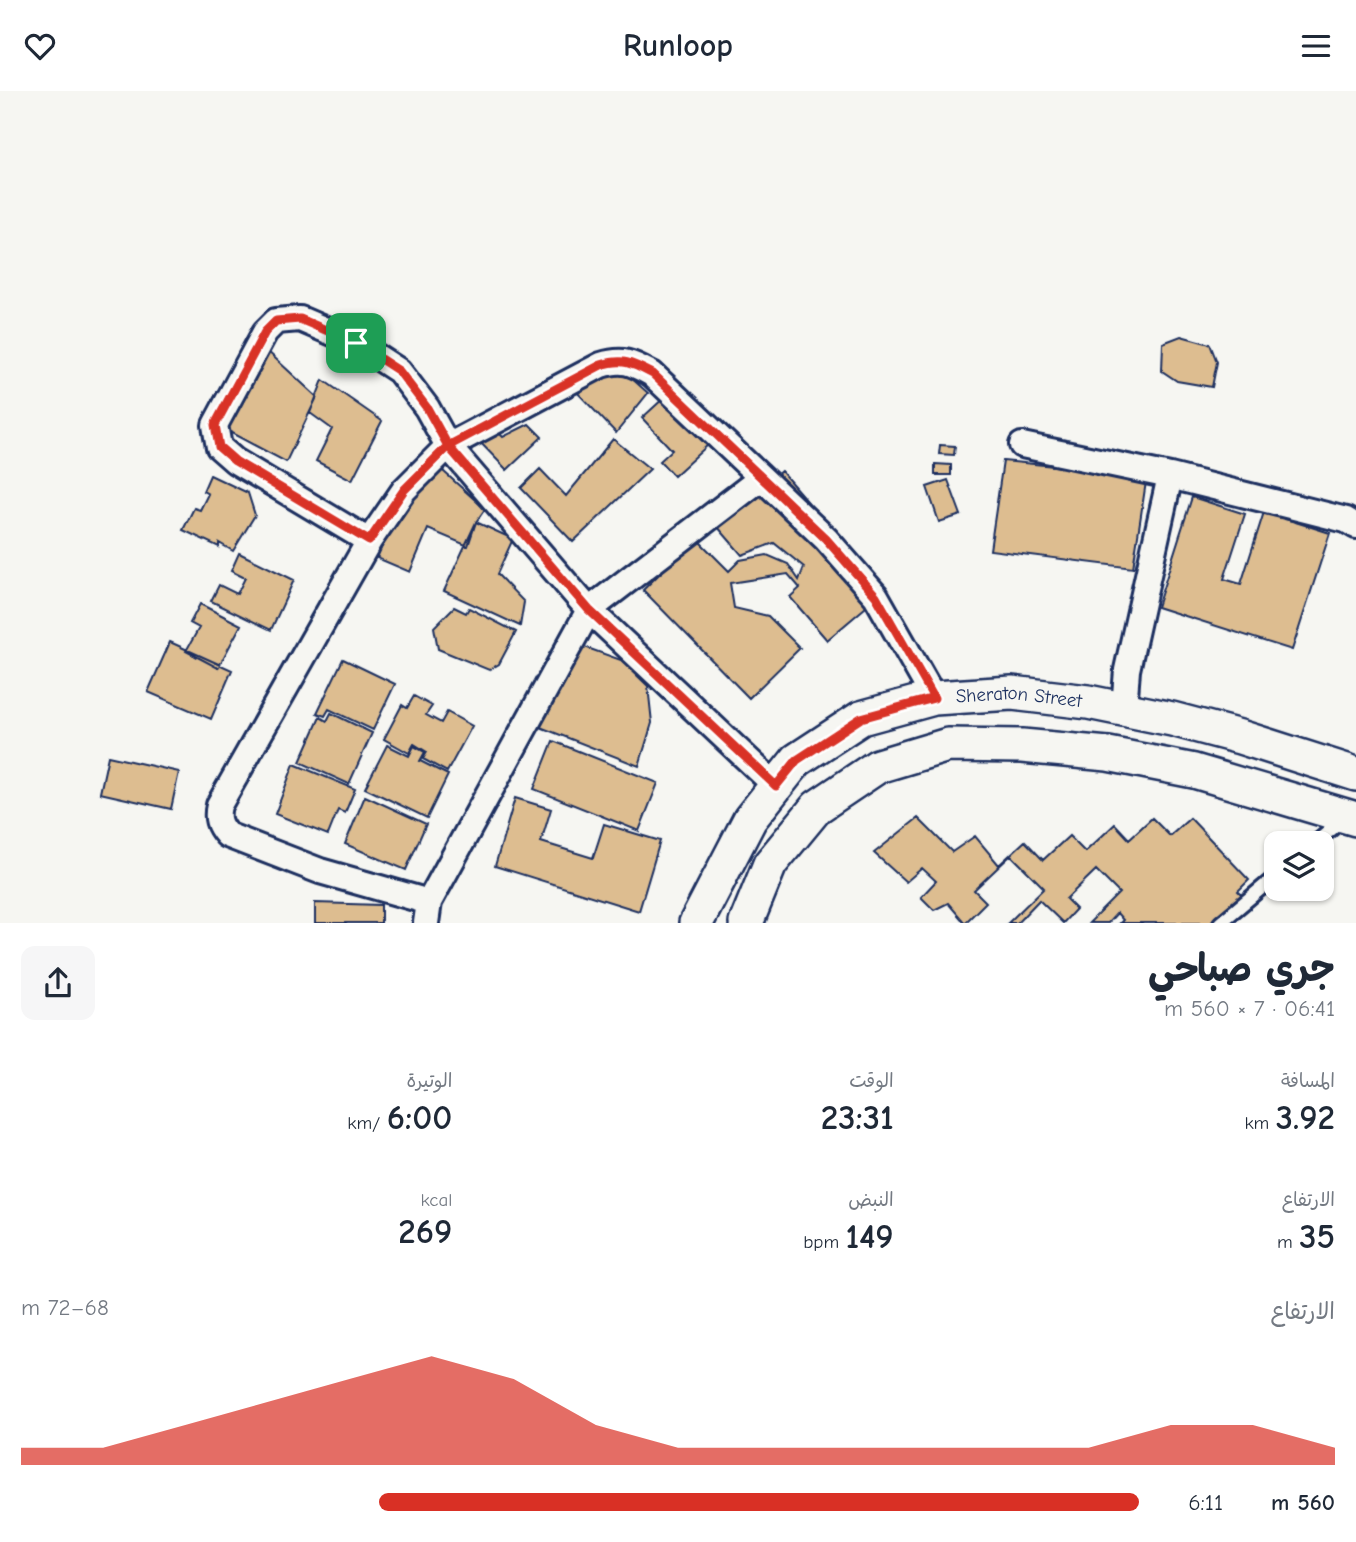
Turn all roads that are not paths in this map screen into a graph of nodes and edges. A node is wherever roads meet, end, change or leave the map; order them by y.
1 (1022, 445) dead end
2 (448, 446) junction
3 (1170, 477) junction
4 (760, 479) junction
5 (1356, 526) edge
6 (369, 541) junction
7 (589, 610) junction
8 (934, 698) junction
9 (1124, 709) junction
10 (1356, 773) edge
11 (776, 786) junction
12 (1352, 818) edge
13 (1333, 831) edge
14 (1264, 886) edge
15 (427, 912) edge
16 (696, 922) edge
17 (746, 922) edge
18 (1220, 922) edge

1 - 3 street
2 - 4 street
2 - 6 street
2 - 6 street
2 - 7 street
3 - 5 street
3 - 9 street
4 - 7 street
4 - 8 street
6 - 15 street
7 - 11 street
7 - 15 street
8 - 9 street, Sheraton Street
8 - 11 street, Sheraton Street
9 - 10 street, Sheraton Street
11 - 16 street, Sheraton Street
12 - 13 lane
12 - 17 street
14 - 18 lane

